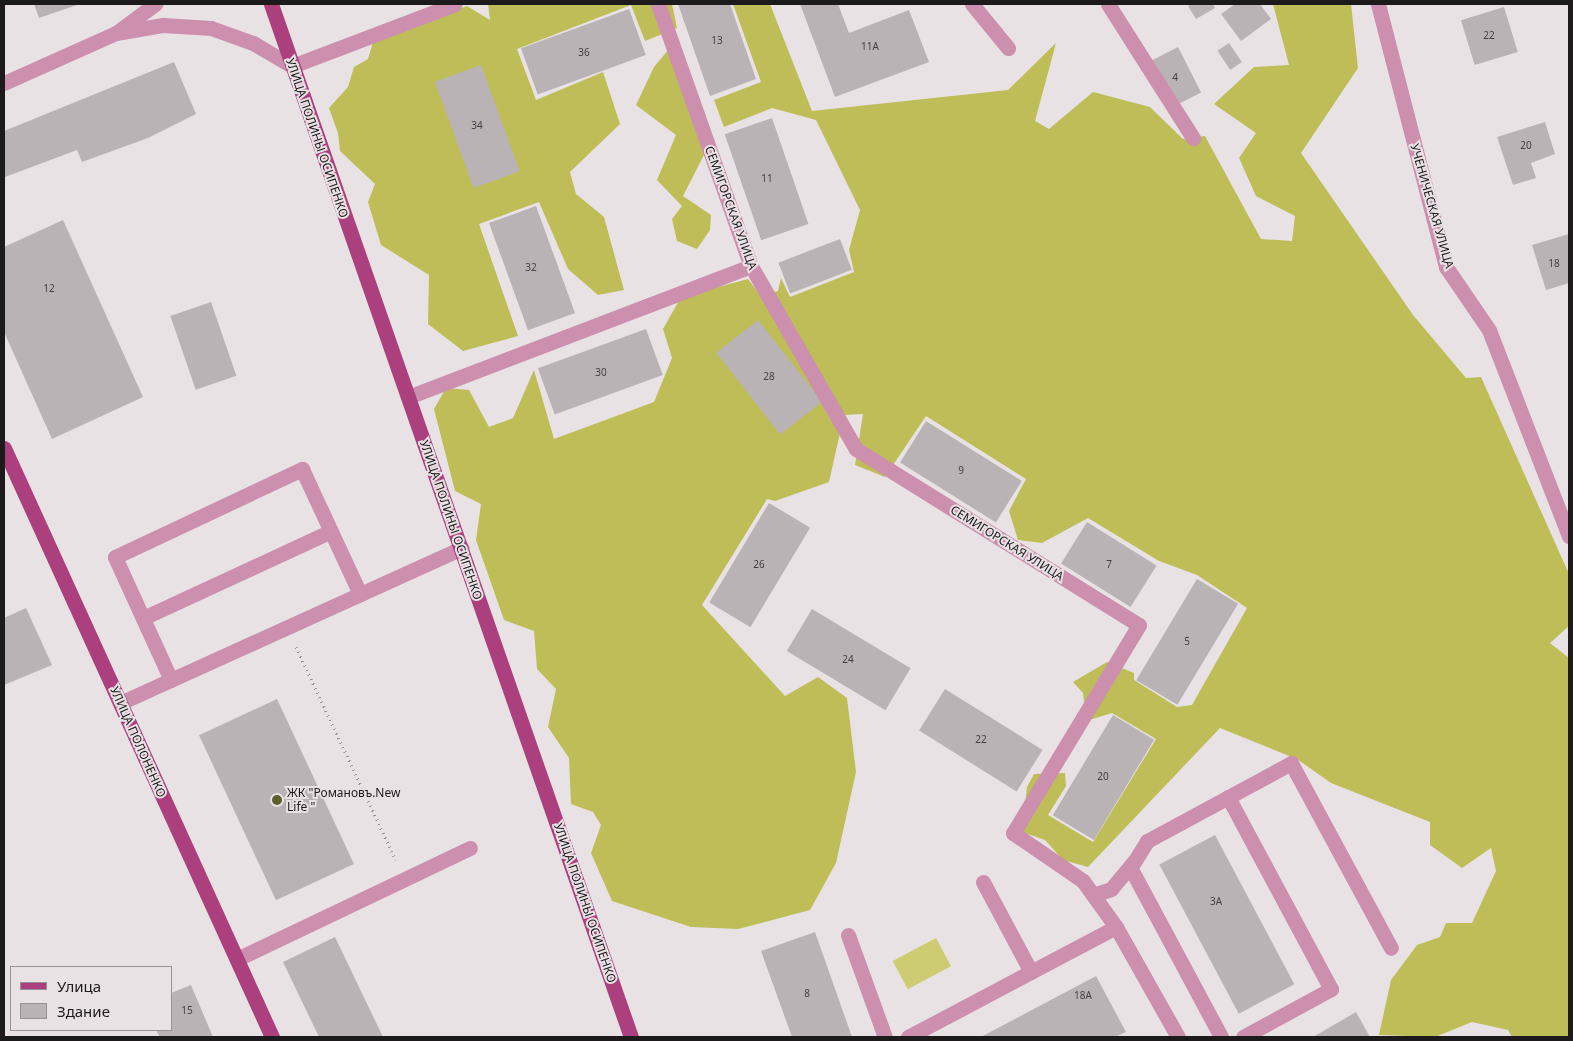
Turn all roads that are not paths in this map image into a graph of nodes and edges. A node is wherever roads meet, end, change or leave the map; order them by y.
1 (155, 4) edge
2 (271, 4) edge
3 (455, 4) edge
4 (658, 4) edge
5 (972, 4) edge
6 (1108, 4) edge
7 (1378, 4) edge
8 (116, 34) junction
9 (1008, 48) dead end
10 (292, 66) junction
11 (4, 83) edge
12 (1193, 138) dead end
13 (751, 266) junction
14 (408, 396) junction
15 (4, 448) edge
16 (331, 531) junction
17 (1569, 536) edge
18 (461, 548) junction
19 (360, 594) junction
20 (143, 618) junction
21 (171, 680) junction
22 (120, 703) junction
23 (1228, 797) junction
24 (470, 848) dead end
25 (1130, 867) junction
26 (983, 882) dead end
27 (1093, 895) junction
28 (1116, 927) junction
29 (848, 935) dead end
30 (1391, 948) dead end
31 (237, 959) junction
32 (1031, 972) junction
33 (272, 1037) edge
34 (631, 1037) edge
35 (885, 1037) edge
36 (908, 1037) edge
37 (1178, 1037) edge
38 (1221, 1037) edge
39 (1243, 1037) edge

1 - 8 street
2 - 10 main road, УЛИЦА ПОЛИНЫ ОСИПЕНКО
3 - 10 street
4 - 13 street, СЕМИГОРСКАЯ УЛИЦА
5 - 9 street
6 - 12 street
7 - 17 street, УЧЕНИЧЕСКАЯ УЛИЦА
8 - 10 street
8 - 11 street
10 - 14 main road, УЛИЦА ПОЛИНЫ ОСИПЕНКО
13 - 14 street
13 - 27 street, СЕМИГОРСКАЯ УЛИЦА
14 - 18 main road, УЛИЦА ПОЛИНЫ ОСИПЕНКО
15 - 22 main road, УЛИЦА ПОЛОНЕНКО
16 - 19 street
16 - 20 street
16 - 20 street
18 - 19 street
18 - 34 main road, УЛИЦА ПОЛИНЫ ОСИПЕНКО
19 - 21 street
20 - 21 street
21 - 22 street
22 - 31 main road, УЛИЦА ПОЛОНЕНКО
23 - 25 street
23 - 30 street
23 - 39 street
24 - 31 street
25 - 27 street
25 - 38 street
26 - 32 street
27 - 28 street, СЕМИГОРСКАЯ УЛИЦА
28 - 32 street
28 - 37 street, СЕМИГОРСКАЯ УЛИЦА
29 - 35 street
31 - 33 main road, УЛИЦА ПОЛОНЕНКО
32 - 36 street

